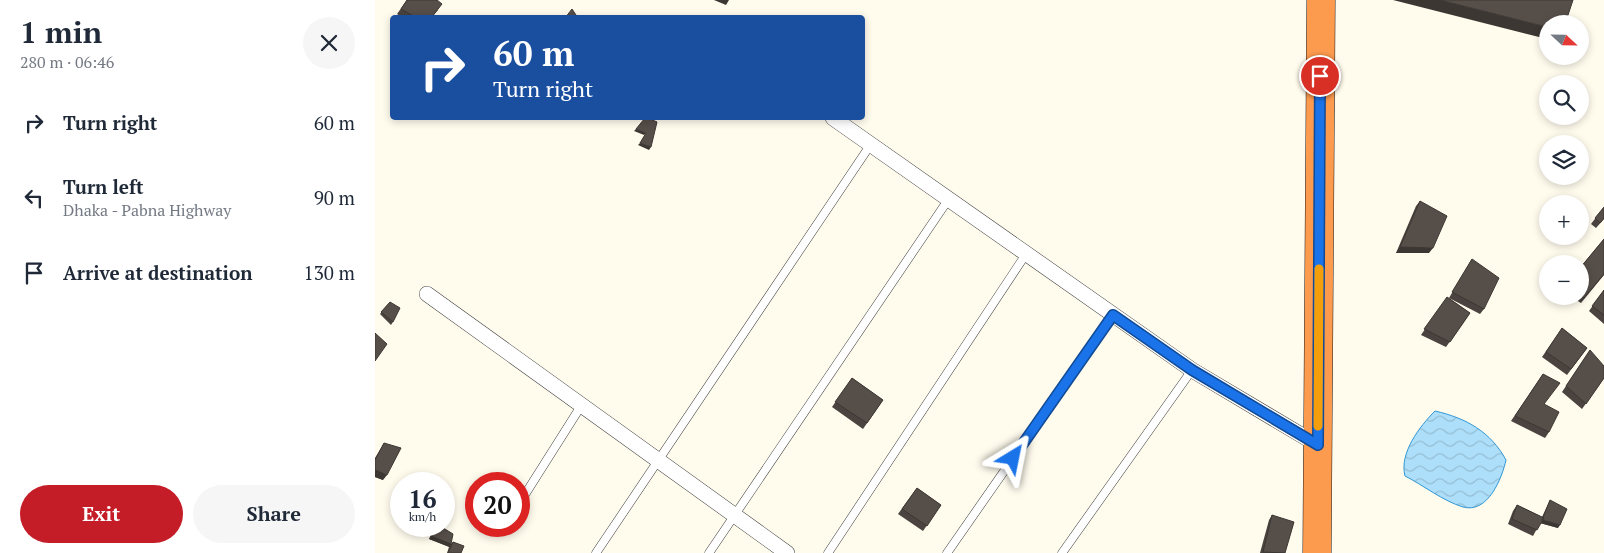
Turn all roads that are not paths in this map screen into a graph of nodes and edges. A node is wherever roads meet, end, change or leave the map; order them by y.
1 (1321, 0) edge
2 (836, 120) edge
3 (871, 144) junction
4 (948, 200) junction
5 (1026, 254) junction
6 (427, 294) dead end
7 (1113, 315) junction
8 (1192, 370) junction
9 (581, 406) junction
10 (1318, 445) junction
11 (658, 460) junction
12 (530, 487) edge
13 (734, 515) junction
14 (596, 553) edge
15 (709, 553) edge
16 (787, 553) edge
17 (828, 553) edge
18 (947, 553) edge
19 (1062, 553) edge
20 (1317, 553) edge

1 - 10 highway
2 - 3 street
3 - 4 street
3 - 11 lane
4 - 5 street
4 - 13 lane
5 - 7 street
5 - 17 lane
6 - 9 street
7 - 8 street
7 - 18 lane
8 - 10 street
8 - 19 lane
9 - 11 street
9 - 12 lane
10 - 20 highway
11 - 13 street
11 - 14 lane
13 - 15 lane
13 - 16 street

